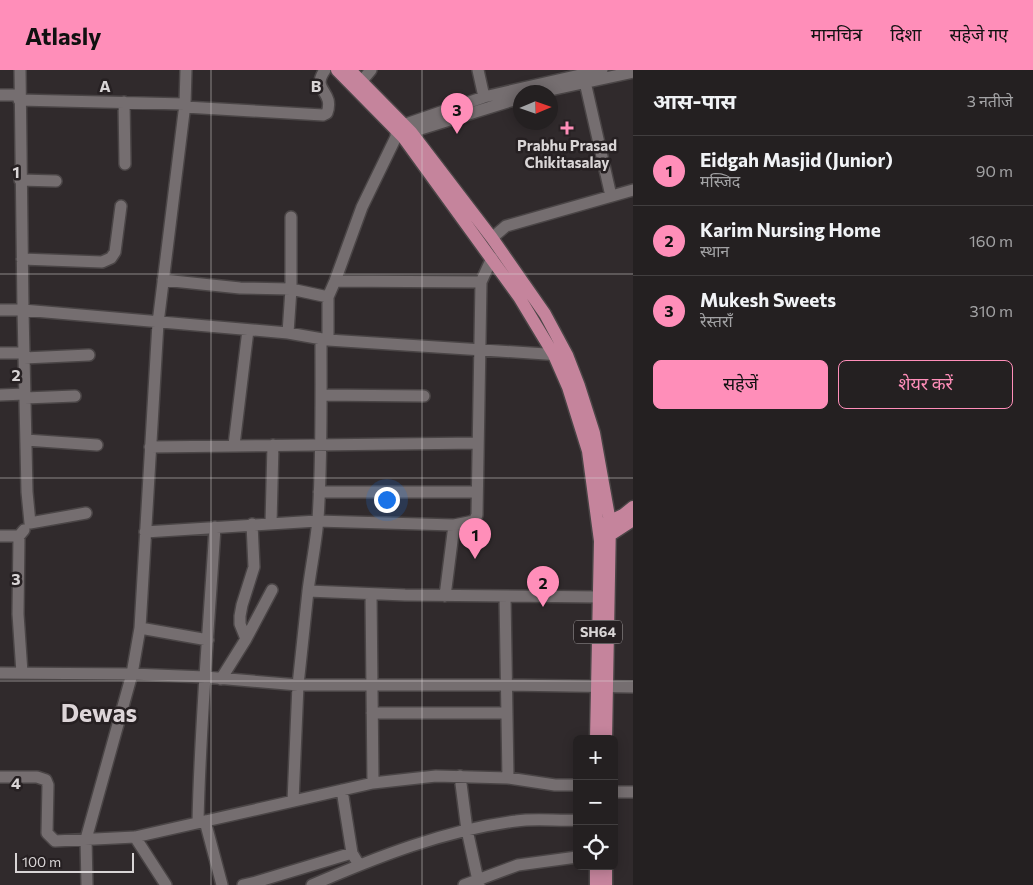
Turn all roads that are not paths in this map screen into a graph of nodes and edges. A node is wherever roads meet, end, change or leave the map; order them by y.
1 (20, 70) edge
2 (186, 70) edge
3 (325, 70) edge
4 (337, 70) edge
5 (350, 70) edge
6 (371, 70) edge
7 (478, 70) edge
8 (633, 72) edge
9 (592, 74) edge
10 (362, 82) junction
11 (558, 86) edge
12 (0, 95) edge
13 (484, 97) junction
14 (19, 98) junction
15 (513, 100) edge
16 (124, 102) junction
17 (185, 105) junction
18 (402, 132) junction
19 (125, 164) dead end
20 (20, 180) junction
21 (56, 181) dead end
22 (633, 190) edge
23 (611, 196) junction
24 (120, 206) dead end
25 (291, 217) dead end
26 (492, 238) junction
27 (492, 258) junction
28 (22, 259) junction
29 (163, 280) junction
30 (335, 281) junction
31 (481, 282) junction
32 (291, 289) junction
33 (328, 297) junction
34 (0, 310) edge
35 (23, 310) junction
36 (158, 323) junction
37 (248, 330) junction
38 (288, 333) junction
39 (324, 339) junction
40 (480, 348) junction
41 (0, 354) edge
42 (89, 355) dead end
43 (554, 355) junction
44 (568, 355) junction
45 (24, 356) junction
46 (0, 395) edge
47 (321, 395) junction
48 (25, 396) junction
49 (75, 396) dead end
50 (424, 396) dead end
51 (26, 440) junction
52 (478, 443) junction
53 (321, 444) junction
54 (97, 445) dead end
55 (273, 445) junction
56 (234, 446) junction
57 (150, 447) junction
58 (319, 492) junction
59 (477, 492) junction
60 (633, 507) edge
61 (86, 513) dead end
62 (633, 520) edge
63 (318, 521) junction
64 (30, 523) junction
65 (271, 523) junction
66 (252, 524) junction
67 (604, 524) junction
68 (454, 525) junction
69 (215, 527) junction
70 (145, 532) junction
71 (0, 536) edge
72 (18, 536) junction
73 (605, 538) junction
74 (272, 590) dead end
75 (308, 591) junction
76 (371, 594) junction
77 (444, 596) junction
78 (505, 596) junction
79 (599, 597) junction
80 (140, 628) junction
81 (246, 639) junction
82 (208, 640) junction
83 (0, 673) edge
84 (22, 673) junction
85 (132, 674) junction
86 (205, 677) junction
87 (221, 679) junction
88 (298, 685) junction
89 (372, 685) junction
90 (507, 685) junction
91 (602, 686) junction
92 (633, 687) edge
93 (372, 713) junction
94 (507, 713) junction
95 (596, 735) edge
96 (606, 735) edge
97 (460, 776) junction
98 (0, 777) edge
99 (508, 778) junction
100 (373, 783) junction
101 (573, 785) edge
102 (342, 790) junction
103 (618, 792) edge
104 (633, 792) edge
105 (293, 801) junction
106 (573, 820) edge
107 (201, 821) junction
108 (467, 830) junction
109 (135, 837) junction
110 (86, 839) junction
111 (352, 853) junction
112 (573, 858) edge
113 (359, 865) junction
114 (596, 870) edge
115 (606, 870) edge
116 (479, 882) edge
117 (256, 884) edge
118 (86, 885) edge
119 (166, 885) edge
120 (222, 885) edge
121 (243, 885) edge
122 (312, 885) edge
123 (464, 885) edge
124 (596, 885) edge
125 (606, 885) edge

1 - 14 street
2 - 17 street
3 - 17 street
4 - 18 main road
5 - 10 main road
6 - 10 street
7 - 13 street
8 - 9 street
9 - 11 street
9 - 13 street
9 - 23 street
10 - 18 main road
12 - 14 street
13 - 18 street
14 - 16 street
14 - 20 street
15 - 18 street
16 - 17 street
16 - 19 street
17 - 29 street
18 - 26 main road
18 - 27 main road
18 - 30 street
20 - 21 street
20 - 28 street
22 - 23 street
23 - 26 street
24 - 28 street
25 - 32 street
26 - 44 main road
27 - 31 street
27 - 43 main road
28 - 35 street
29 - 32 street
29 - 36 street
30 - 31 street
30 - 33 street
31 - 40 street
32 - 33 street
32 - 38 street
33 - 39 street
34 - 35 street
35 - 36 street
35 - 45 street
36 - 37 street
36 - 57 street
37 - 38 street
37 - 56 street
38 - 39 street
39 - 40 street
39 - 47 street
40 - 43 street
40 - 52 street
41 - 45 street
42 - 45 street
43 - 44 street
43 - 67 main road
44 - 67 main road
45 - 48 street
46 - 48 street
47 - 50 street
47 - 53 street
48 - 49 street
48 - 51 street
51 - 54 street
51 - 64 street
52 - 53 street
52 - 59 street
53 - 55 street
53 - 58 street
55 - 56 street
55 - 65 street
56 - 57 street
57 - 70 street
58 - 59 street
58 - 63 street
59 - 68 street
60 - 67 main road
61 - 64 street
62 - 73 main road
63 - 65 street
63 - 68 street
63 - 75 street
64 - 72 street
65 - 66 street
66 - 69 street
66 - 81 street
67 - 73 main road, SH64
68 - 77 street
69 - 70 street
69 - 82 street
70 - 80 street
71 - 72 street
72 - 84 street
73 - 79 main road, SH64
73 - 91 main road, SH64
74 - 81 street
75 - 76 street
75 - 88 street
76 - 77 street
76 - 89 street
77 - 78 street
78 - 79 street
78 - 90 street
79 - 91 main road, SH64
80 - 82 street
80 - 85 street
81 - 87 street
82 - 86 street
83 - 84 street
84 - 85 street
85 - 86 street
85 - 110 street
86 - 87 street
86 - 107 street
87 - 88 street
88 - 89 street
88 - 105 street
89 - 90 street
89 - 93 street
90 - 91 street
90 - 94 street
91 - 92 street
91 - 95 main road, SH64
91 - 96 main road, SH64
93 - 94 street
93 - 100 street
94 - 99 street
97 - 99 street
97 - 100 street
97 - 108 street
98 - 110 street
99 - 101 street
100 - 102 street
102 - 105 street
102 - 111 street
103 - 104 street
105 - 107 street
106 - 108 street
107 - 109 street
107 - 120 street
108 - 113 street
108 - 116 street
109 - 110 street
109 - 119 street
110 - 118 street
111 - 113 street
111 - 117 street
112 - 116 street
113 - 122 street
114 - 124 main road
115 - 125 main road
116 - 123 street
117 - 121 street

